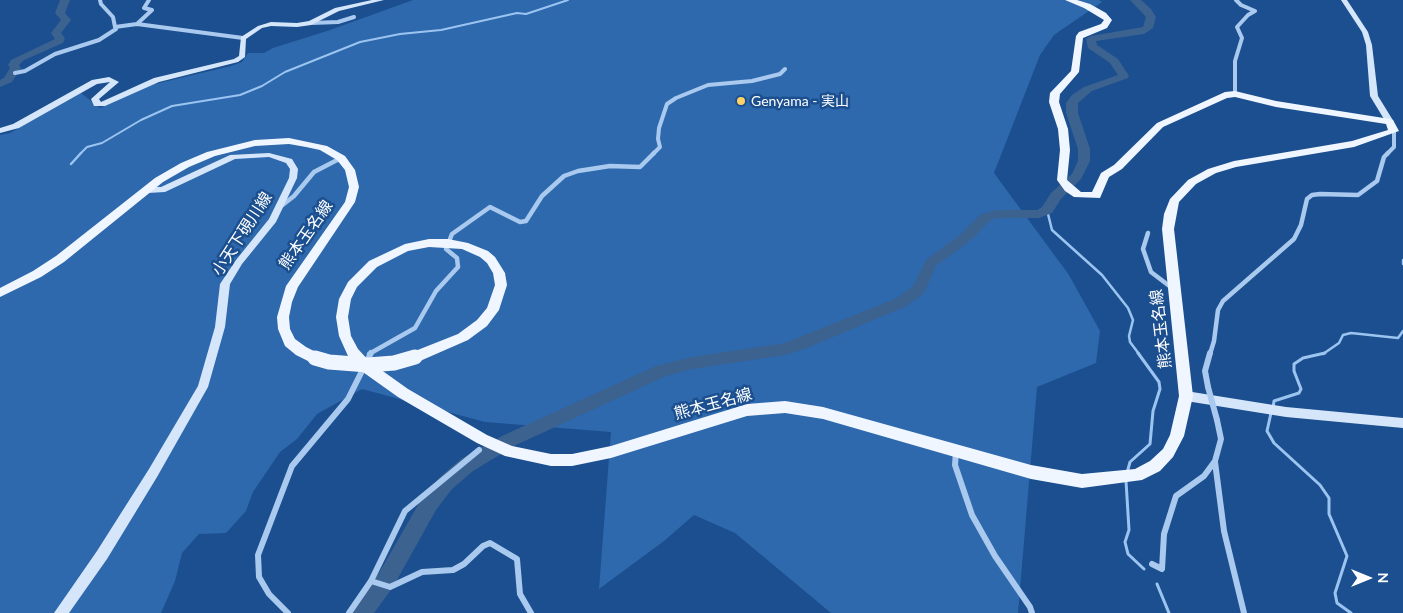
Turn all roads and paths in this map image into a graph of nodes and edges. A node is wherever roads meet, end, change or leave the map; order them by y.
1 (100, 0) edge
2 (149, 0) edge
3 (381, 0) edge
4 (1068, 0) edge
5 (1236, 0) edge
6 (1344, 0) edge
7 (354, 17) dead end
8 (311, 23) junction
9 (138, 24) junction
10 (115, 27) junction
11 (243, 38) junction
12 (785, 69) dead end
13 (14, 73) dead end
14 (1235, 94) junction
15 (1392, 126) junction
16 (0, 131) edge
17 (342, 158) junction
18 (148, 190) junction
19 (280, 208) junction
20 (1148, 234) dead end
21 (450, 239) dead end
22 (446, 249) dead end
23 (1174, 290) junction
24 (0, 293) edge
25 (365, 366) junction
26 (1186, 396) junction
27 (1403, 423) edge
28 (481, 444) junction
29 (956, 451) junction
30 (1215, 461) junction
31 (1152, 564) dead end
32 (373, 581) junction
33 (61, 613) edge
34 (288, 613) edge
35 (348, 613) edge
36 (531, 613) edge
37 (1032, 613) edge
38 (1244, 613) edge

1 - 10 street
2 - 9 street
3 - 8 street
4 - 14 main road
5 - 14 street
6 - 15 street
7 - 8 street
8 - 11 street
9 - 10 street
9 - 11 street
10 - 13 street
11 - 16 street
12 - 21 street
14 - 15 main road
15 - 23 main road, 熊本玉名線
15 - 30 street, bridge
17 - 18 main road
17 - 19 street
17 - 25 main road, 熊本玉名線, bridge
18 - 19 street, 小天下硯川線
18 - 24 main road
19 - 33 street, 小天下硯川線
20 - 23 street
22 - 25 street
23 - 26 main road, 熊本玉名線
25 - 28 main road, 熊本玉名線
25 - 34 street
26 - 27 street
26 - 29 main road, 熊本玉名線
28 - 29 main road, 熊本玉名線
28 - 32 street
29 - 37 street
30 - 31 street
30 - 38 street
32 - 35 street
32 - 36 street

